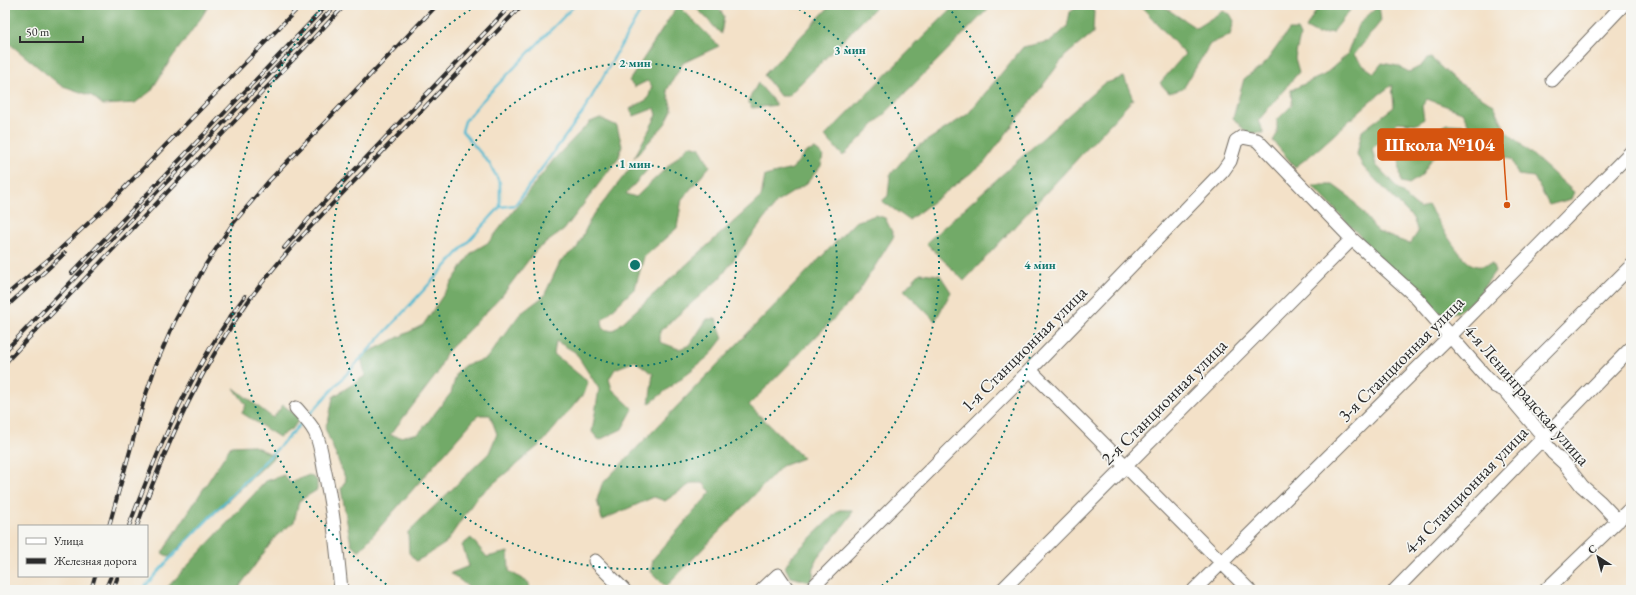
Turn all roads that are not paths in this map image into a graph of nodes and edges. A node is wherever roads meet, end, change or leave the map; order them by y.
1 (1623, 5) edge
2 (1552, 80) dead end
3 (1256, 140) joint
4 (1631, 152) edge
5 (1352, 239) junction
6 (1631, 266) edge
7 (1450, 335) junction
8 (1631, 348) edge
9 (1030, 370) junction
10 (1504, 390) junction
11 (296, 408) dead end
12 (1543, 436) junction
13 (1126, 466) junction
14 (1631, 508) edge
15 (1618, 521) junction
16 (595, 561) dead end
17 (1222, 562) junction
18 (341, 590) edge
19 (624, 590) edge
20 (762, 590) edge
21 (788, 590) edge
22 (810, 590) edge
23 (1002, 590) edge
24 (1194, 590) edge
25 (1249, 590) edge
26 (1395, 590) edge
27 (1546, 590) edge

1 - 2 street
3 - 5 street, 4-я Ленинградская улица
3 - 9 street, 1-я Станционная улица
4 - 7 street, 3-я Станционная улица
5 - 7 street, 4-я Ленинградская улица
5 - 13 street, 2-я Станционная улица
6 - 10 street
7 - 10 street, 4-я Ленинградская улица
7 - 17 street, 3-я Станционная улица
8 - 12 street, 4-я Станционная улица
9 - 13 street
9 - 22 street, 1-я Станционная улица
10 - 12 street, 4-я Ленинградская улица
11 - 18 street
12 - 15 street, 4-я Ленинградская улица
12 - 26 street, 4-я Станционная улица
13 - 17 street
13 - 23 street, 2-я Станционная улица
14 - 15 street
15 - 27 street
16 - 19 street
17 - 24 street, 3-я Станционная улица
17 - 25 street
20 - 21 street

